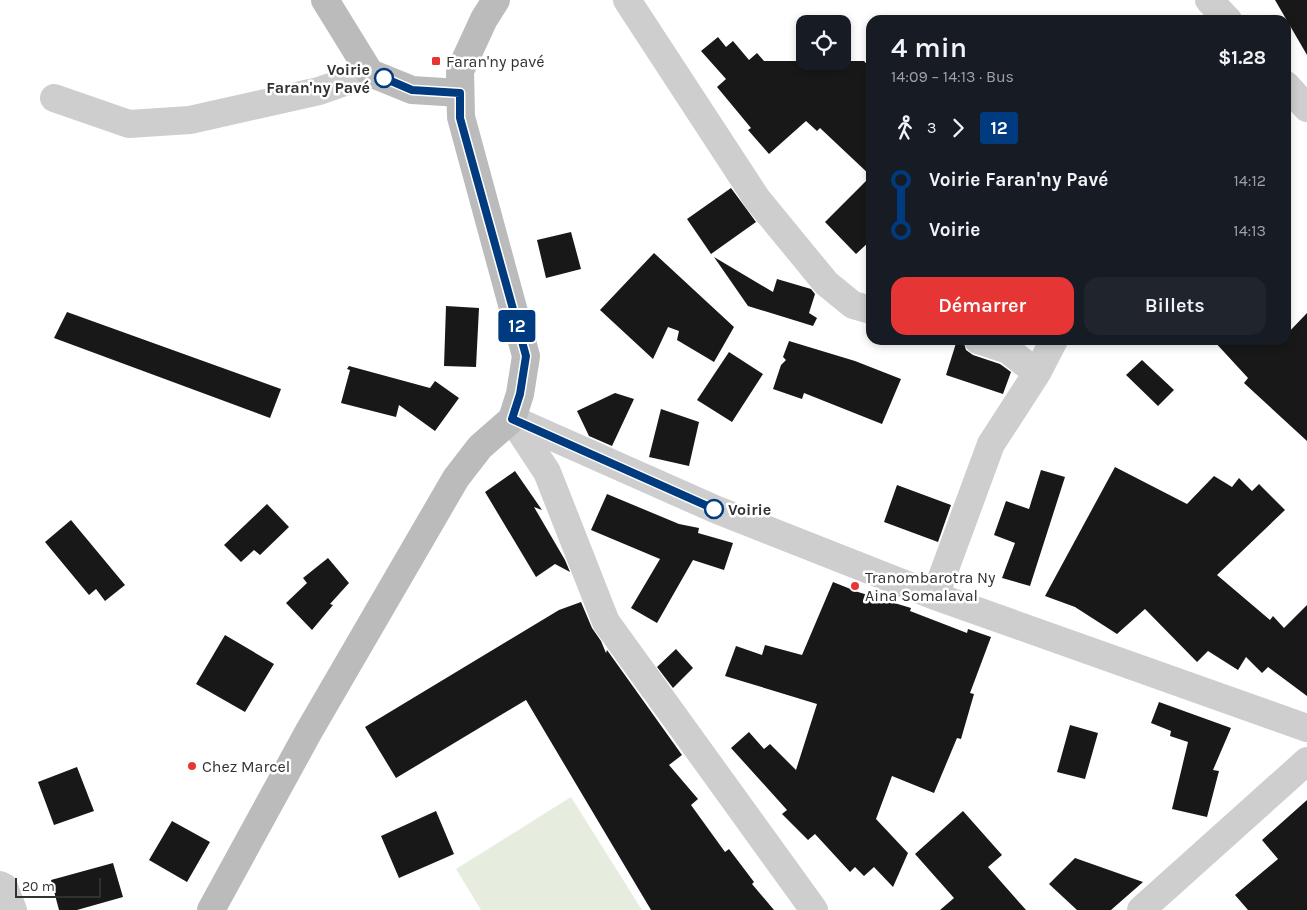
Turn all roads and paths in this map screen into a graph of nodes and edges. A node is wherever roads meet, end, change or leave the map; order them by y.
1 (325, 0) edge
2 (496, 0) edge
3 (627, 0) edge
4 (370, 73) junction
5 (460, 93) junction
6 (54, 98) dead end
7 (866, 309) edge
8 (993, 345) edge
9 (1051, 345) edge
10 (1037, 372) junction
11 (512, 419) junction
12 (935, 596) junction
13 (1307, 728) edge
14 (1307, 761) edge
15 (0, 885) edge
16 (13, 910) edge
17 (211, 910) edge
18 (814, 910) edge
19 (1141, 910) edge

1 - 4 main road
2 - 5 main road
3 - 7 street
4 - 5 main road
4 - 6 street
5 - 11 main road
8 - 10 street
9 - 10 street
10 - 12 street
11 - 12 street
11 - 17 main road
11 - 18 street
12 - 13 street
14 - 19 street
15 - 16 street

